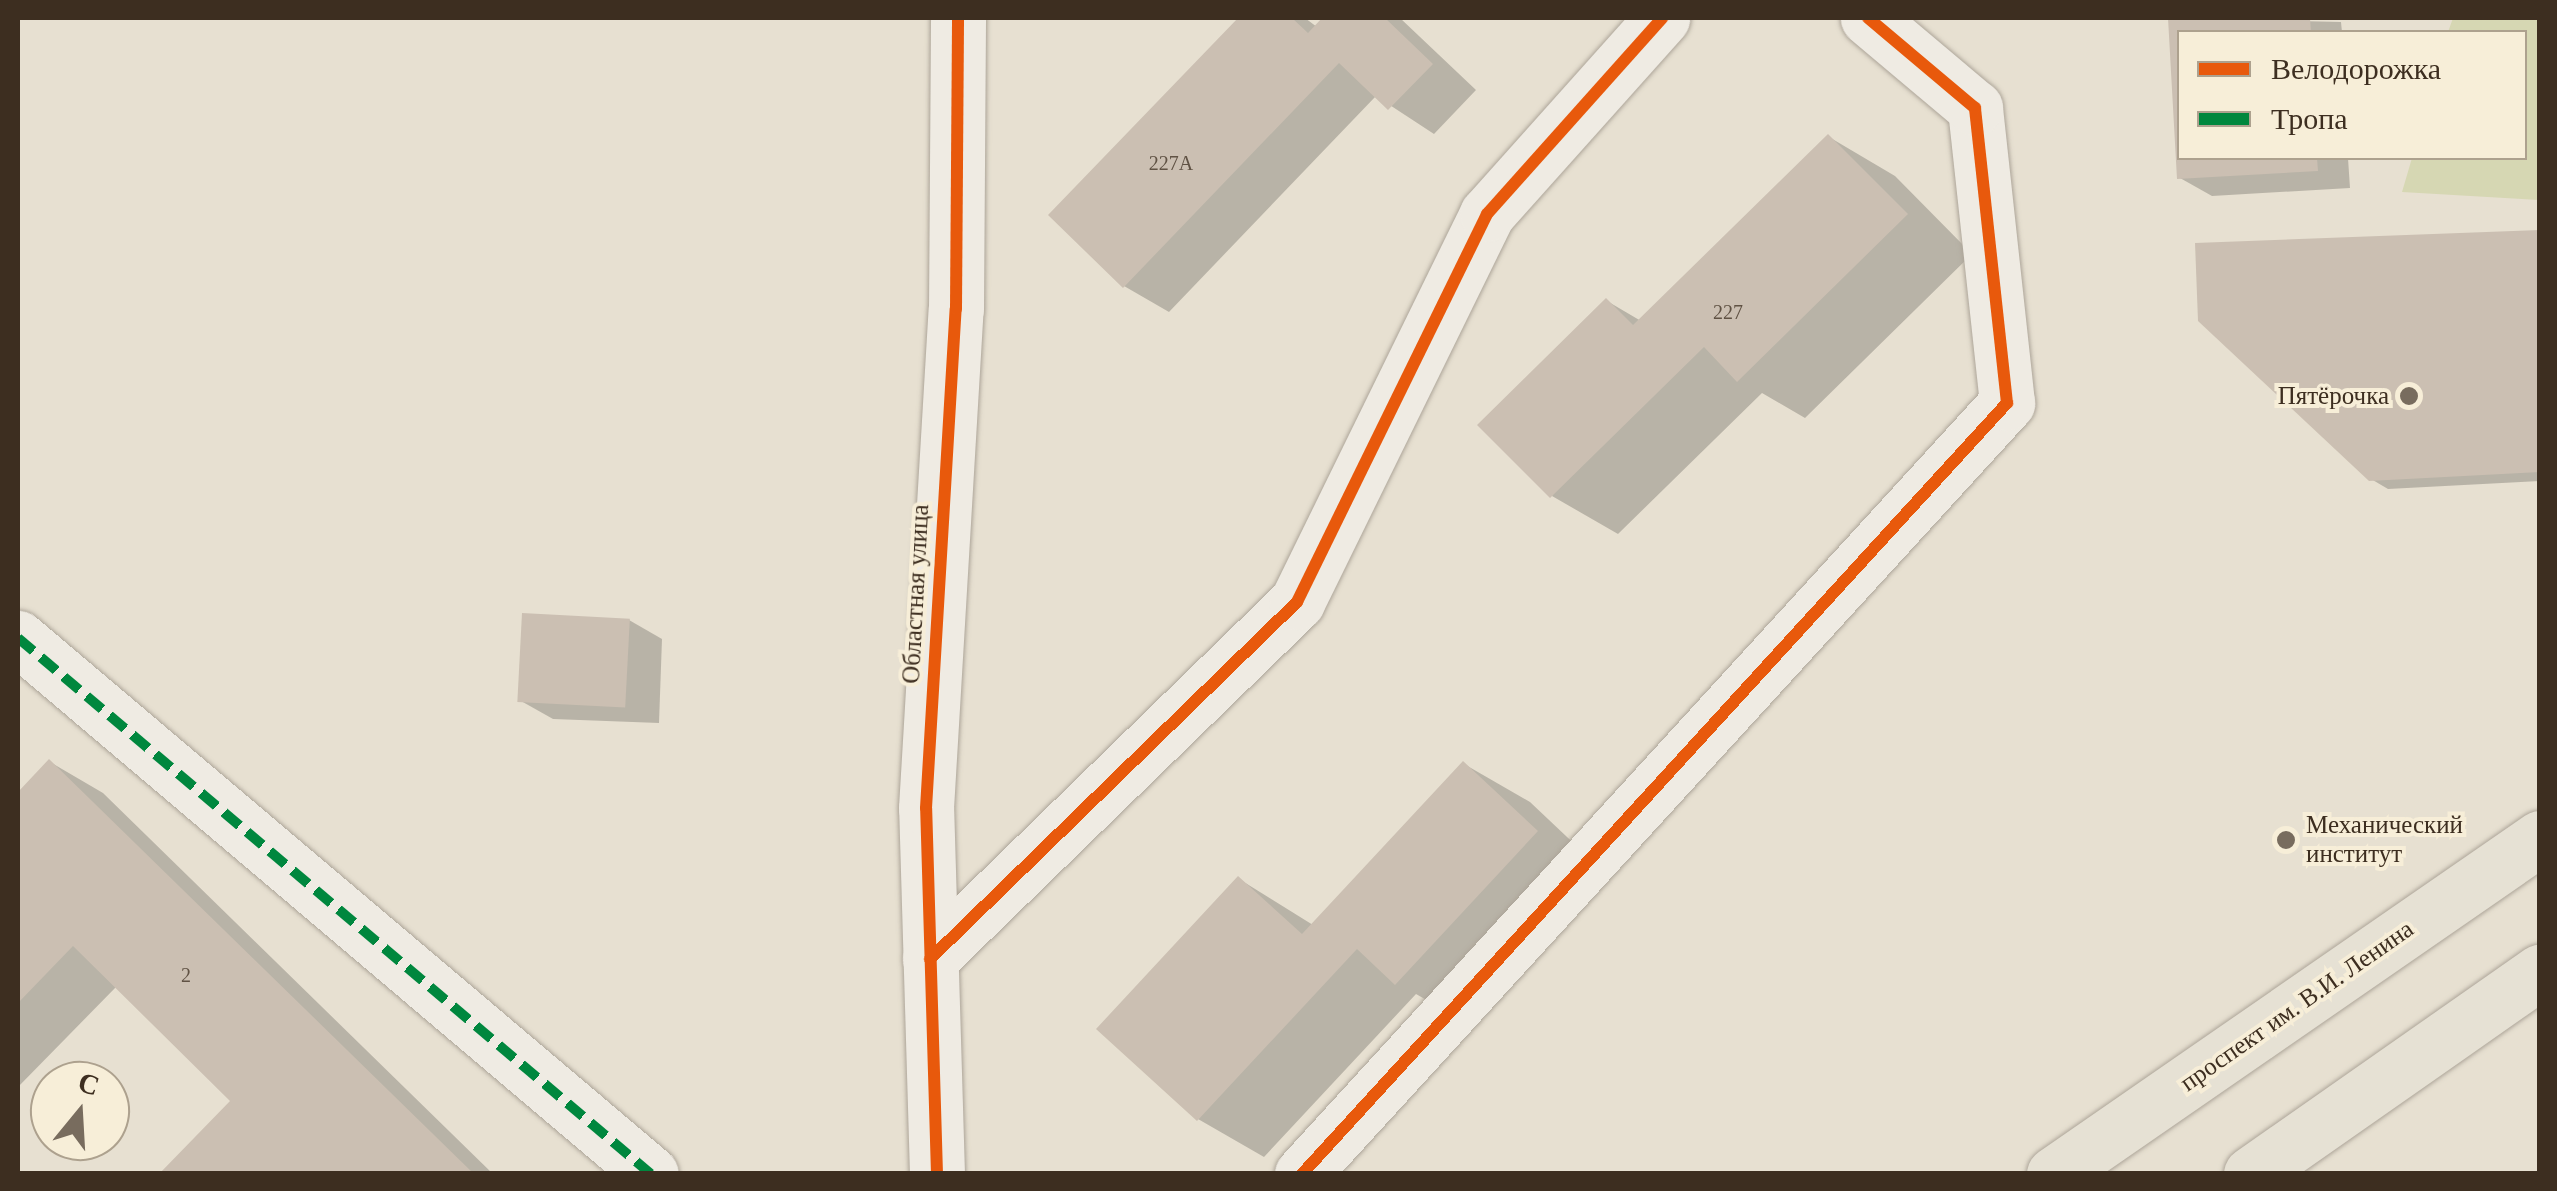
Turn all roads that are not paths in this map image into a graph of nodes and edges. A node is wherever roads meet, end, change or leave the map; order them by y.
1 (958, 18) edge
2 (1662, 18) edge
3 (1868, 18) edge
4 (18, 638) edge
5 (2540, 838) edge
6 (930, 959) junction
7 (2540, 972) edge
8 (652, 1174) edge
9 (937, 1174) edge
10 (1302, 1174) edge
11 (2054, 1174) edge
12 (2251, 1174) edge

1 - 6 street, Областная улица
2 - 6 street
3 - 10 street
4 - 8 street
5 - 11 main road, проспект им. В.И. Ленина
6 - 9 street, Областная улица
7 - 12 main road

